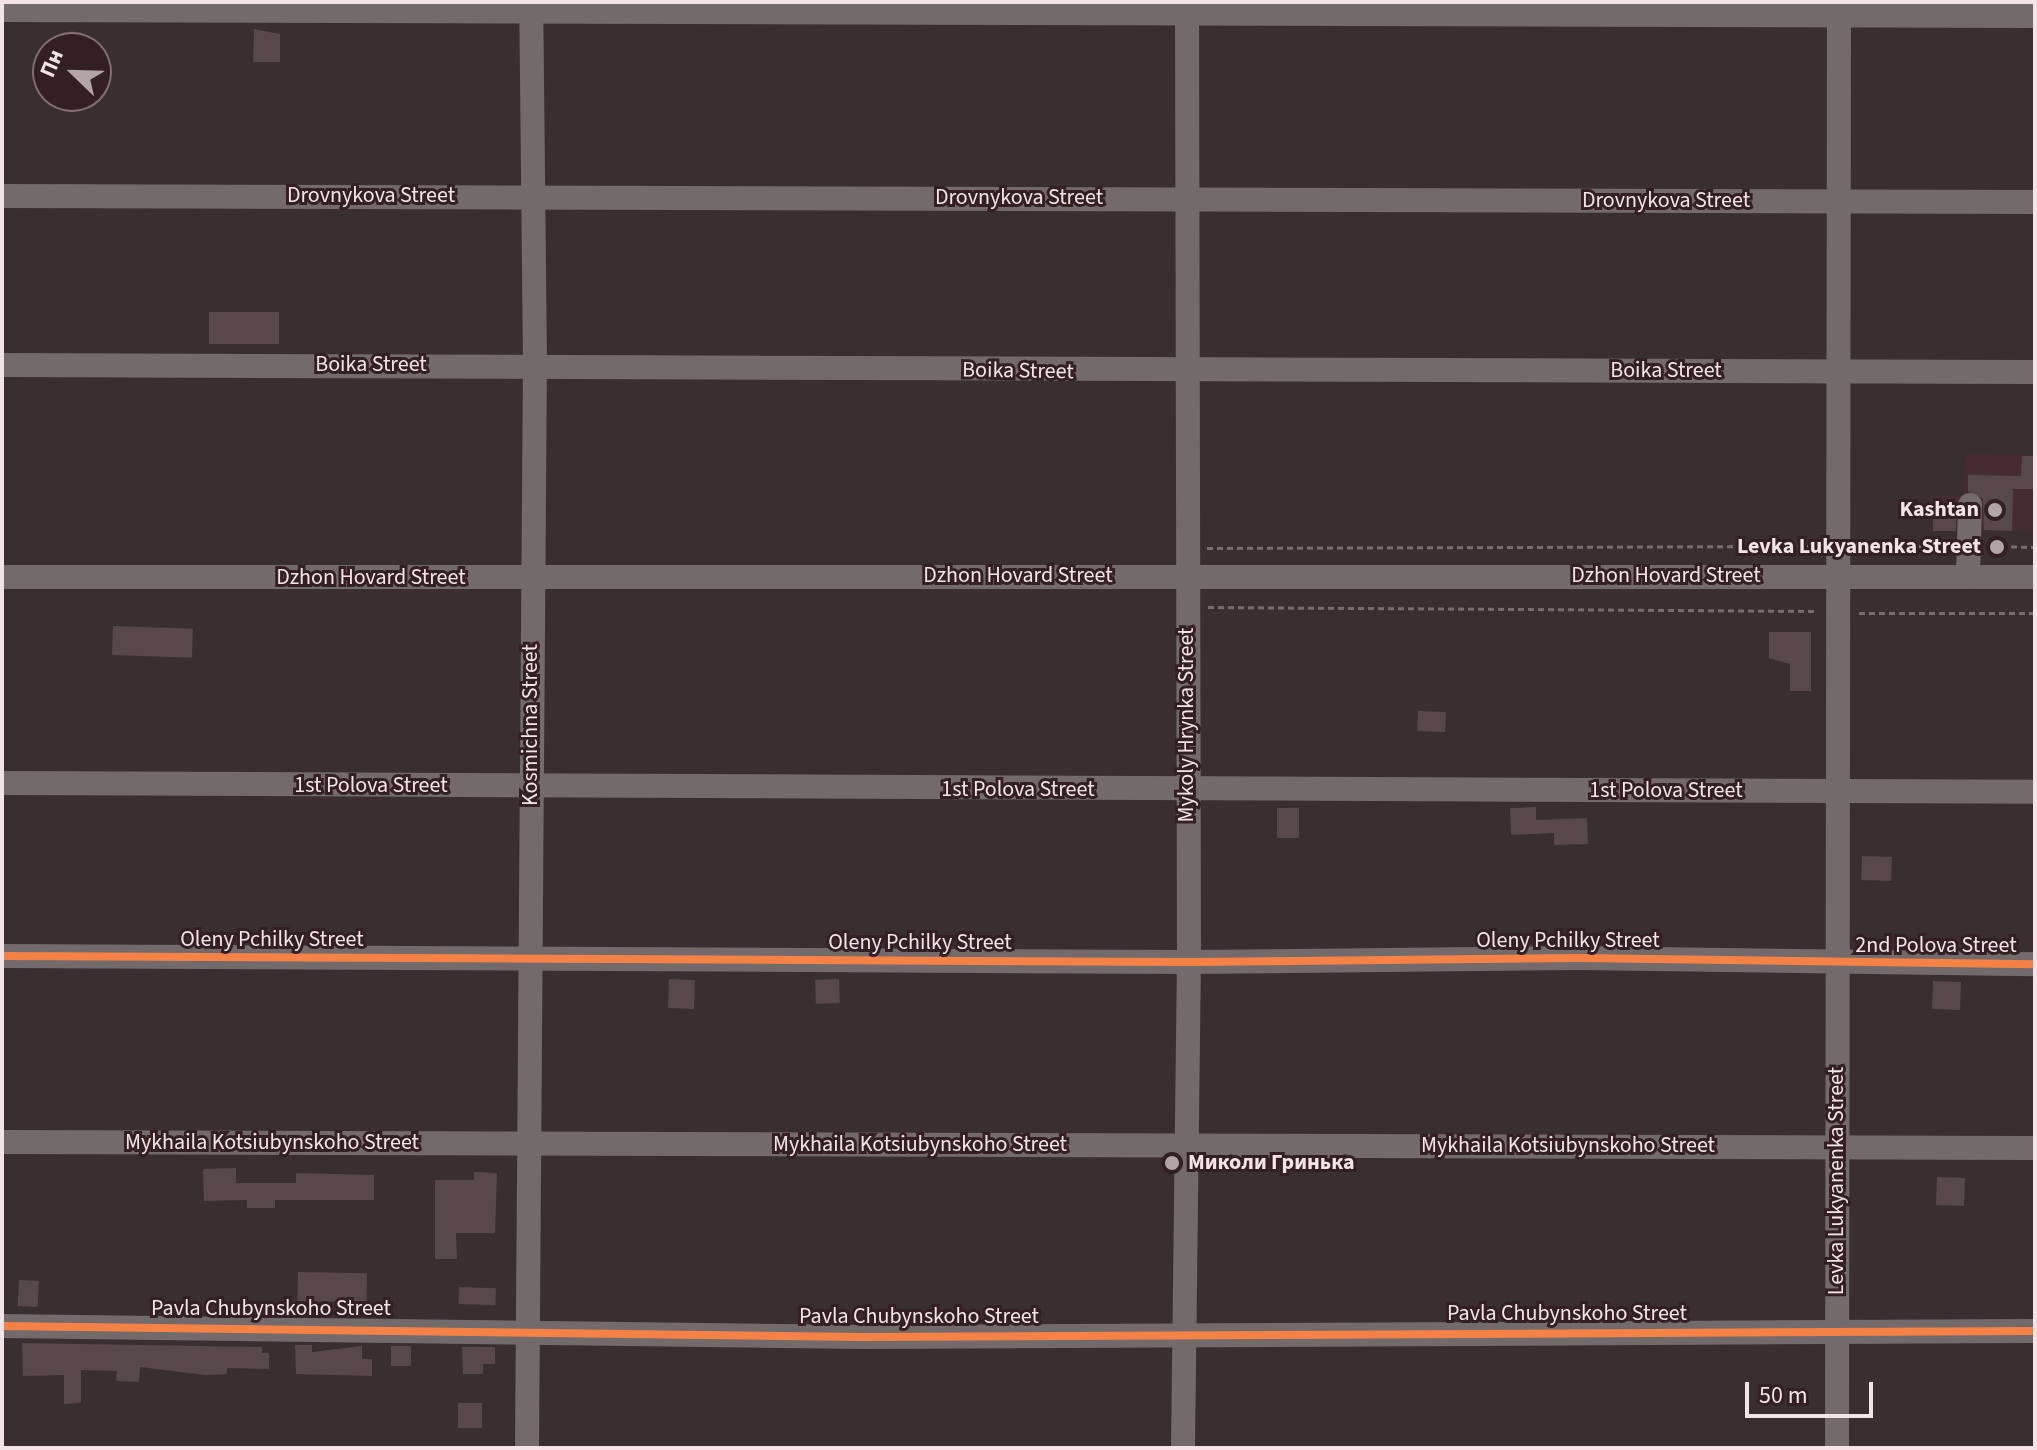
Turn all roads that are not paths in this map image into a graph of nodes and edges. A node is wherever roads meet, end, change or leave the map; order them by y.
1 (531, 6) edge
2 (1839, 8) edge
3 (1187, 9) edge
4 (2, 10) edge
5 (2035, 16) edge
6 (2, 196) edge
7 (533, 196) junction
8 (1187, 199) junction
9 (1837, 202) junction
10 (2035, 202) edge
11 (2, 365) edge
12 (535, 365) junction
13 (1839, 371) junction
14 (2035, 372) edge
15 (1186, 373) junction
16 (1970, 505) dead end
17 (1188, 575) junction
18 (1841, 576) junction
19 (2, 577) edge
20 (1968, 577) junction
21 (2035, 577) edge
22 (531, 579) junction
23 (2, 783) edge
24 (530, 787) junction
25 (1185, 791) junction
26 (1839, 791) junction
27 (2035, 792) edge
28 (2, 956) edge
29 (532, 960) junction
30 (1189, 962) junction
31 (1837, 963) junction
32 (2035, 964) edge
33 (2, 1142) edge
34 (528, 1143) junction
35 (1186, 1146) junction
36 (1838, 1147) junction
37 (2035, 1148) edge
38 (2, 1326) edge
39 (529, 1329) junction
40 (2035, 1331) edge
41 (1182, 1332) junction
42 (1837, 1332) junction
43 (527, 1448) edge
44 (1183, 1448) edge
45 (1837, 1448) edge

1 - 3 street
1 - 4 street
1 - 7 street, Kosmichna Street
2 - 3 street
2 - 5 street
2 - 9 street, Levka Lukyanenka Street
3 - 8 street, Mykoly Hrynka Street
6 - 7 street, Drovnykova Street
7 - 8 street, Drovnykova Street
7 - 12 street, Kosmichna Street
8 - 9 street, Drovnykova Street
8 - 15 street, Mykoly Hrynka Street
9 - 10 street, Drovnykova Street
9 - 13 street, Levka Lukyanenka Street
11 - 12 street, Boika Street
12 - 15 street, Boika Street
12 - 22 street, Kosmichna Street
13 - 14 street, Boika Street
13 - 15 street, Boika Street
13 - 18 street, Levka Lukyanenka Street
15 - 17 street, Mykoly Hrynka Street
16 - 20 street
17 - 18 street, Dzhon Hovard Street
17 - 22 street, Dzhon Hovard Street
17 - 25 street, Mykoly Hrynka Street
18 - 20 street, Dzhon Hovard Street
18 - 26 street, Levka Lukyanenka Street
19 - 22 street, Dzhon Hovard Street
20 - 21 street, Dzhon Hovard Street
22 - 24 street, Kosmichna Street
23 - 24 street, 1st Polova Street
24 - 25 street, 1st Polova Street
24 - 29 street, Kosmichna Street
25 - 26 street, 1st Polova Street
25 - 30 street, Mykoly Hrynka Street
26 - 27 street, 1st Polova Street
26 - 31 street, Levka Lukyanenka Street
28 - 29 street, Oleny Pchilky Street
29 - 30 street, Oleny Pchilky Street
29 - 34 street, Kosmichna Street
30 - 31 street, Oleny Pchilky Street
30 - 35 street, Mykoly Hrynka Street
31 - 32 street, 2nd Polova Street
31 - 36 street, Levka Lukyanenka Street
33 - 34 street, Mykhaila Kotsiubynskoho Street
34 - 35 street, Mykhaila Kotsiubynskoho Street
34 - 39 street, Kosmichna Street
35 - 36 street, Mykhaila Kotsiubynskoho Street
35 - 41 street, Mykoly Hrynka Street
36 - 37 street, Mykhaila Kotsiubynskoho Street
36 - 42 street, Levka Lukyanenka Street
38 - 39 street, Pavla Chubynskoho Street
39 - 41 street, Pavla Chubynskoho Street
39 - 43 street, Kosmichna Street
40 - 42 street, Pavla Chubynskoho Street
41 - 42 street, Pavla Chubynskoho Street
41 - 44 street, Mykoly Hrynka Street
42 - 45 street, Levka Lukyanenka Street

